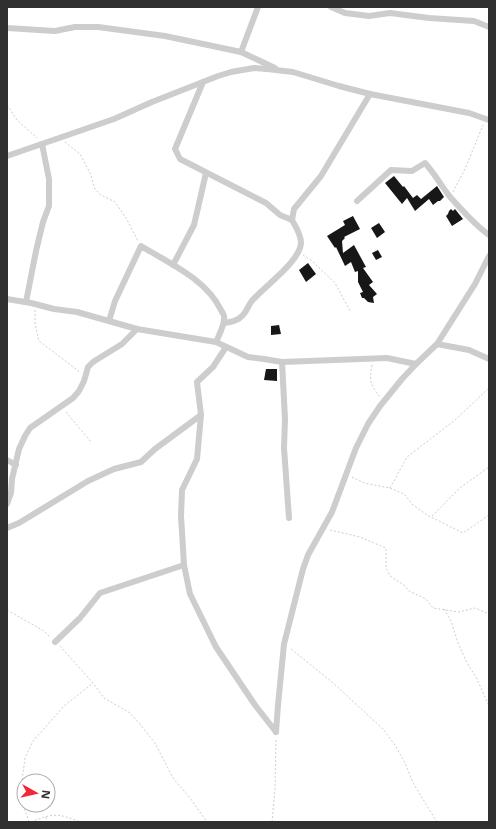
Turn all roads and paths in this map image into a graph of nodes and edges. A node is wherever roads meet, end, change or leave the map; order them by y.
1 (258, 7) edge
2 (331, 7) edge
3 (374, 7) edge
4 (375, 15) junction
5 (489, 27) edge
6 (7, 28) edge
7 (241, 52) junction
8 (278, 70) junction
9 (203, 82) junction
10 (370, 94) junction
11 (7, 105) edge
12 (487, 120) edge
13 (60, 138) junction
14 (42, 144) junction
15 (7, 156) edge
16 (206, 173) junction
17 (451, 197) junction
18 (357, 201) dead end
19 (292, 220) junction
20 (489, 235) edge
21 (141, 246) junction
22 (298, 251) junction
23 (489, 256) edge
24 (173, 265) junction
25 (7, 299) edge
26 (29, 302) junction
27 (350, 312) dead end
28 (109, 321) junction
29 (224, 323) junction
30 (137, 329) junction
31 (216, 342) junction
32 (437, 344) junction
33 (226, 347) junction
34 (374, 359) junction
35 (489, 359) edge
36 (282, 362) junction
37 (416, 364) junction
38 (85, 376) junction
39 (489, 388) edge
40 (384, 401) junction
41 (61, 407) junction
42 (200, 415) junction
43 (91, 442) dead end
44 (7, 460) edge
45 (16, 465) junction
46 (489, 467) edge
47 (487, 468) junction
48 (489, 471) edge
49 (346, 474) junction
50 (390, 488) junction
51 (7, 504) edge
52 (489, 515) edge
53 (431, 517) junction
54 (289, 518) dead end
55 (7, 528) edge
56 (323, 528) junction
57 (184, 565) junction
58 (444, 609) junction
59 (7, 610) edge
60 (489, 614) edge
61 (55, 642) junction
62 (284, 644) junction
63 (93, 683) junction
64 (489, 706) edge
65 (276, 732) junction
66 (46, 816) junction
67 (30, 822) edge
68 (47, 822) edge
69 (80, 822) edge
70 (206, 822) edge
71 (272, 822) edge
72 (436, 822) edge

1 - 7 street
2 - 4 street
3 - 4 street
4 - 5 street
6 - 7 street
7 - 8 street
8 - 9 street
8 - 10 street
9 - 13 street
9 - 16 street
10 - 12 street
10 - 19 street
11 - 14 path
12 - 17 path
13 - 14 street
13 - 21 path
14 - 15 street
14 - 26 street
16 - 19 street
16 - 24 street
17 - 18 street
17 - 20 street
19 - 22 street
21 - 24 street
21 - 28 street
22 - 27 path
22 - 29 street
23 - 32 street
24 - 29 street
25 - 26 street
26 - 28 street
26 - 38 path
28 - 30 street
29 - 31 street
30 - 31 street
30 - 38 street
31 - 33 street
32 - 35 street
32 - 37 street
33 - 36 street
33 - 42 street
34 - 36 street
34 - 37 street
34 - 40 path
36 - 54 street
37 - 40 street
38 - 41 street
39 - 50 path
40 - 49 street
41 - 43 path
41 - 45 street
42 - 55 street
42 - 57 street
44 - 45 street
45 - 51 street
46 - 47 path
47 - 48 path
47 - 53 path
49 - 50 path
49 - 56 street
50 - 53 path
52 - 53 path
56 - 58 path
56 - 62 street
57 - 61 street
57 - 65 street
58 - 60 path
58 - 64 path
59 - 61 path
61 - 63 path
62 - 65 street
62 - 72 path
63 - 67 path
63 - 70 path
65 - 71 path
66 - 67 path
66 - 68 path
66 - 69 path

